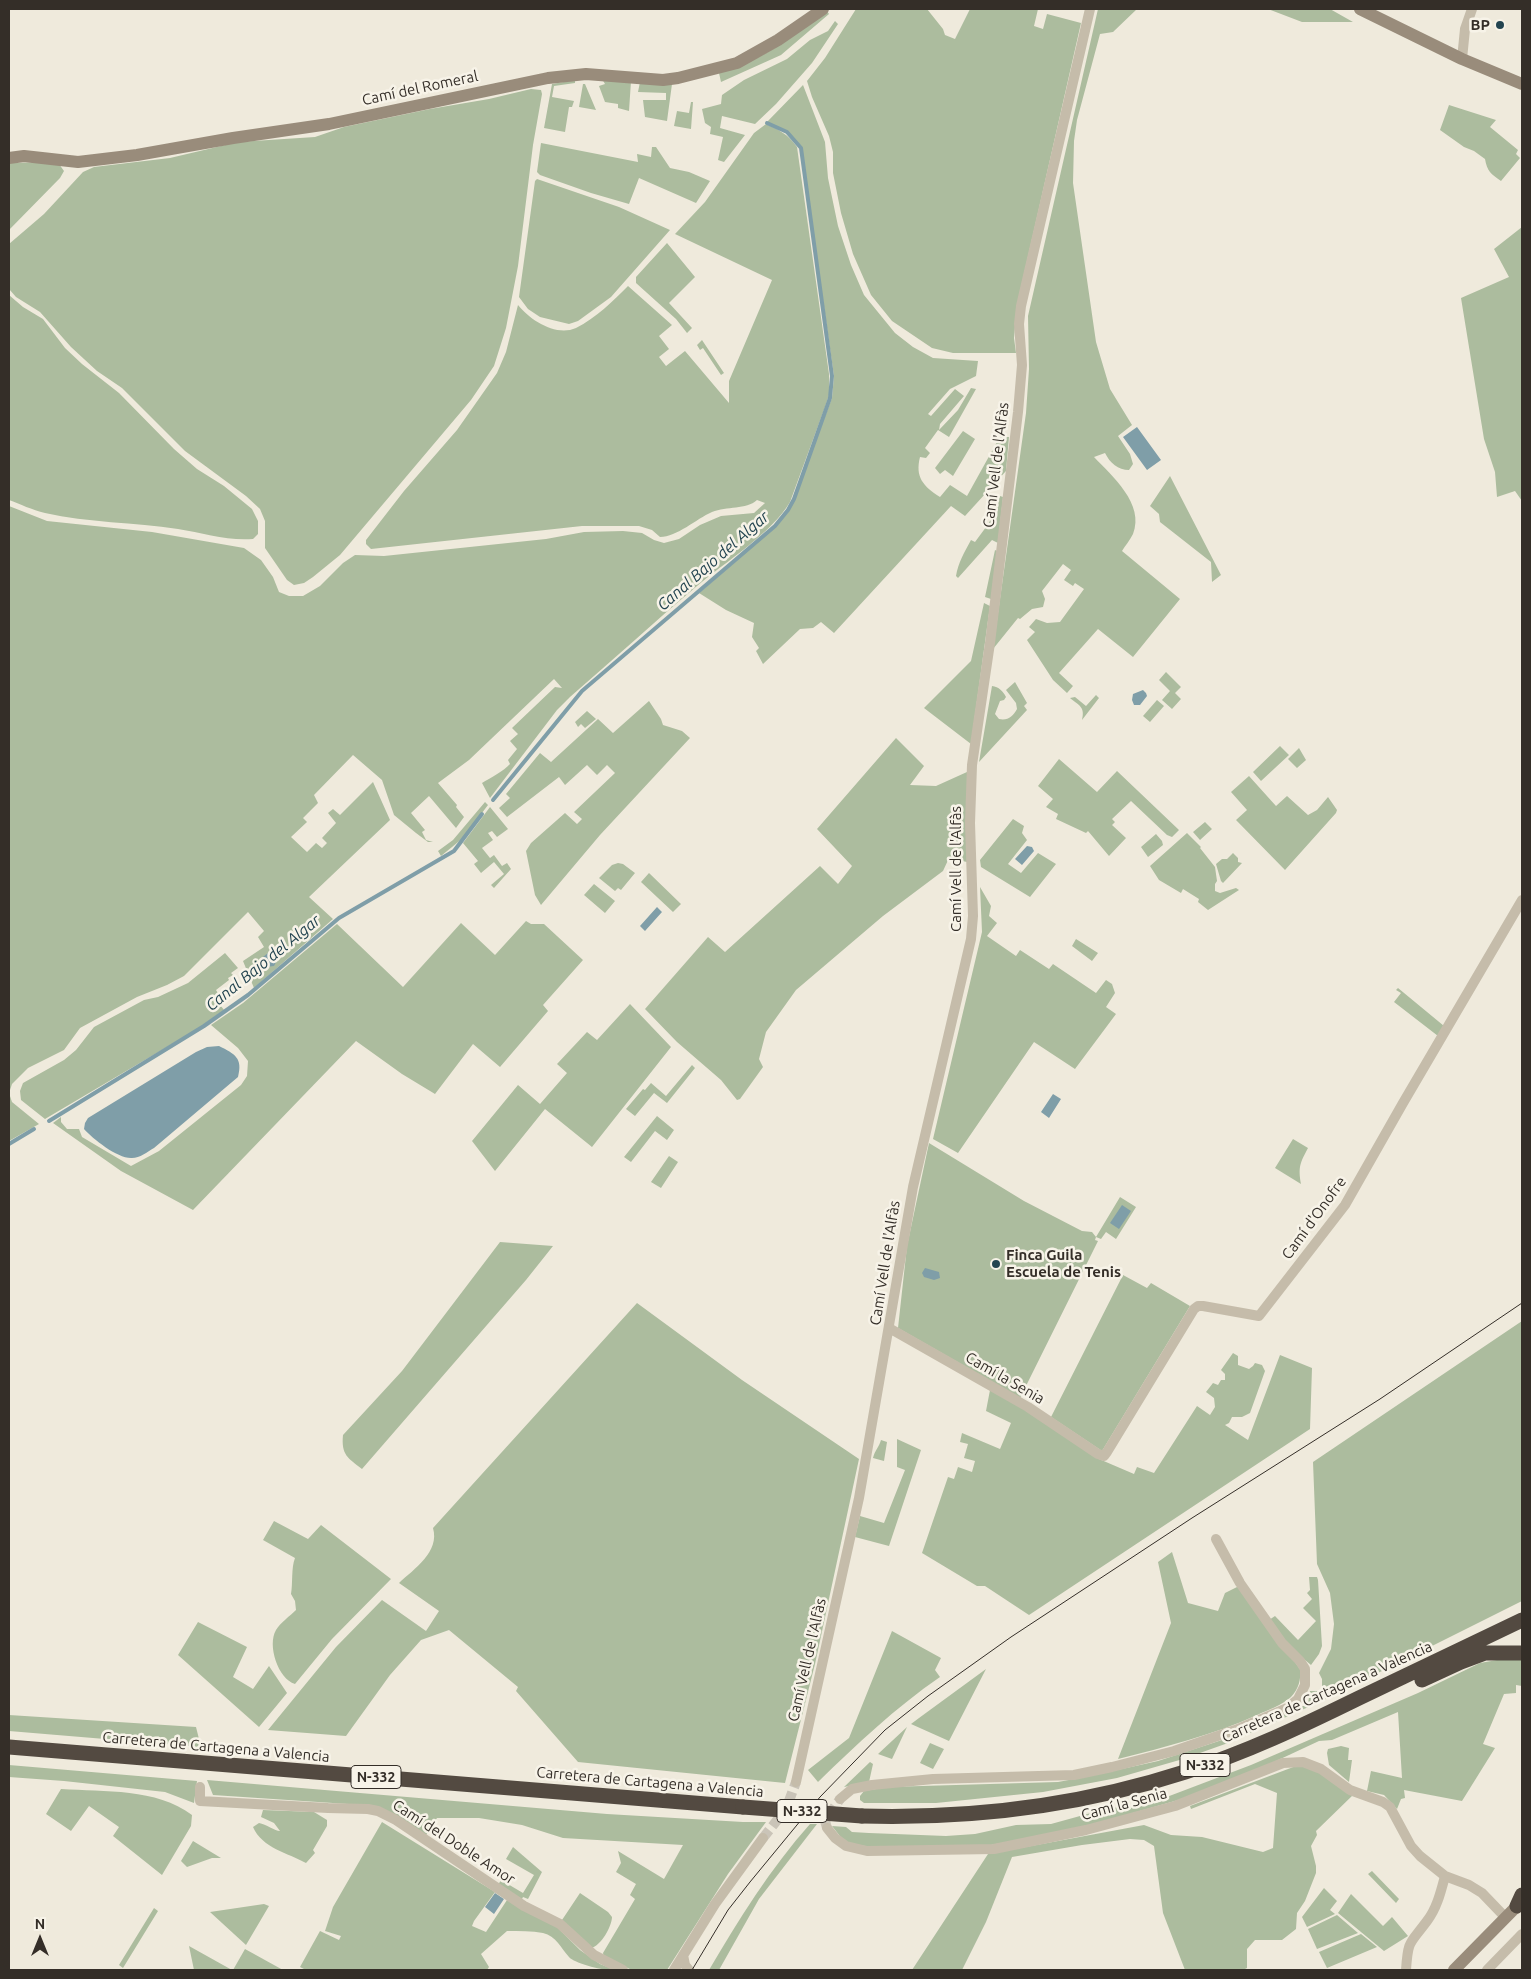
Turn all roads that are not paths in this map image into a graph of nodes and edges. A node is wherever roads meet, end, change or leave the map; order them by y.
1 (823, 9) edge
2 (1090, 9) edge
3 (1360, 9) edge
4 (1472, 9) edge
5 (1462, 59) junction
6 (1522, 84) edge
7 (9, 158) edge
8 (1522, 900) edge
9 (889, 1328) junction
10 (1104, 1456) joint
11 (1216, 1539) dead end
12 (1522, 1620) edge
13 (1522, 1653) edge
14 (1263, 1743) junction
15 (9, 1747) edge
16 (796, 1782) tunnel mouth
17 (200, 1787) dead end
18 (840, 1799) tunnel mouth
19 (827, 1828) dead end
20 (763, 1838) tunnel mouth
21 (1445, 1876) junction
22 (1520, 1901) edge
23 (1506, 1918) junction
24 (1522, 1934) edge
25 (683, 1955) junction
26 (623, 1970) edge
27 (674, 1970) edge
28 (689, 1970) edge
29 (1406, 1970) edge
30 (1454, 1970) edge
31 (1487, 1970) edge

1 - 7 street, Camí del Romeral
2 - 9 street, Camí Vell de l'Alfàs
3 - 5 street
4 - 5 street
5 - 6 street
8 - 10 street, Camí d'Onofre
9 - 10 street, Camí la Senia
9 - 16 street, Camí Vell de l'Alfàs
11 - 18 street
12 - 14 highway, Carretera de Cartagena a Valencia / N-332
13 - 14 highway
14 - 15 highway, Carretera de Cartagena a Valencia / N-332, bridge
17 - 26 street, Camí del Doble Amor
19 - 21 street, Camí la Senia
20 - 25 street
21 - 23 street, Camí la Senia
21 - 29 street
22 - 23 street
23 - 30 street
24 - 31 street
25 - 27 street
25 - 28 street

